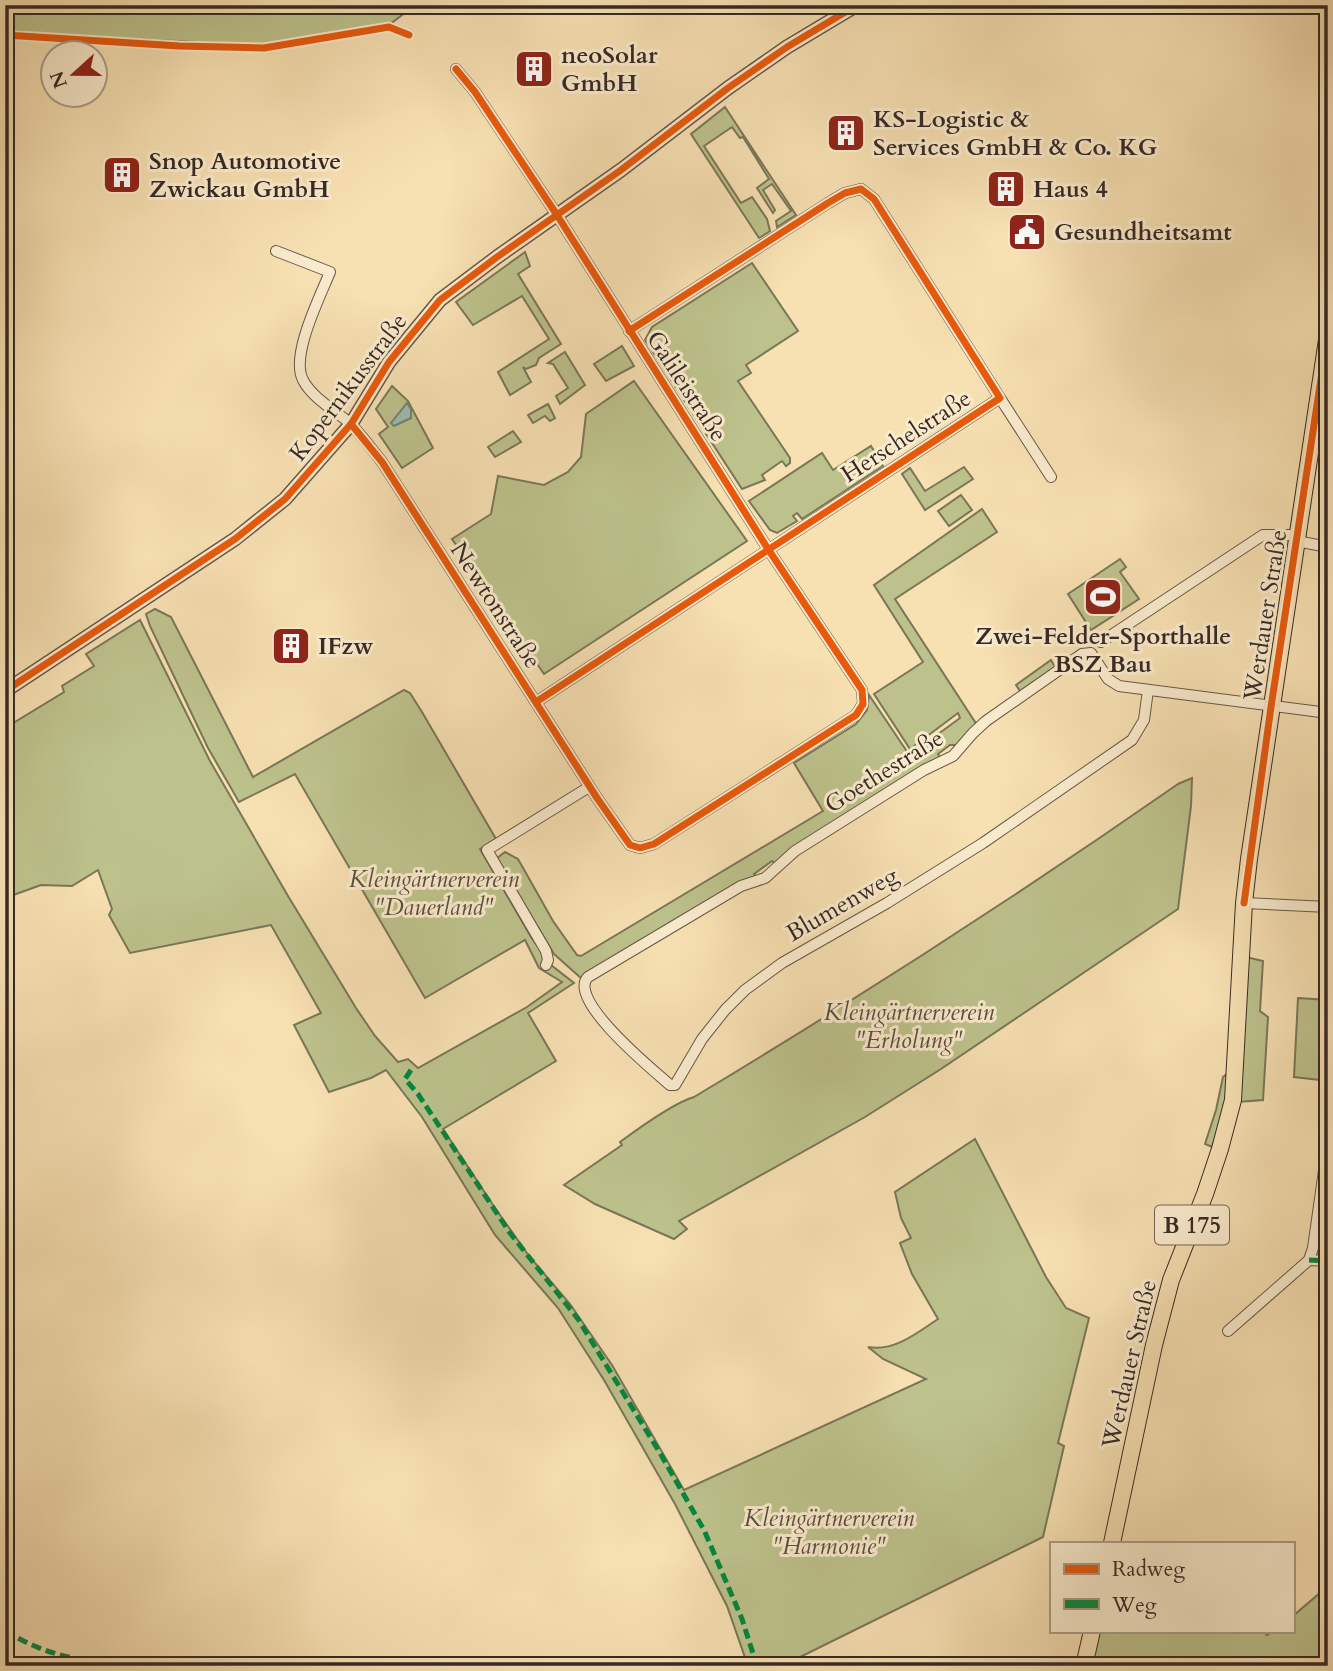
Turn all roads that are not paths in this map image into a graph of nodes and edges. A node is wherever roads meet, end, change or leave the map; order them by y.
1 (857, 5) edge
2 (456, 69) dead end
3 (557, 215) junction
4 (276, 251) dead end
5 (629, 331) junction
6 (1328, 333) edge
7 (1000, 398) junction
8 (351, 424) junction
9 (1051, 477) dead end
10 (1296, 538) junction
11 (1328, 547) edge
12 (768, 549) junction
13 (1101, 642) dead end
14 (862, 690) joint
15 (1148, 690) junction
16 (5, 691) edge
17 (536, 702) junction
18 (1271, 706) junction
19 (1328, 713) edge
20 (589, 787) junction
21 (1244, 903) junction
22 (1328, 908) edge
23 (546, 965) dead end
24 (584, 982) joint
25 (1328, 1142) edge
26 (1309, 1260) junction
27 (1328, 1261) edge
28 (1228, 1331) dead end
29 (1112, 1542) edge
30 (1092, 1632) edge
31 (1084, 1666) edge

1 - 3 street, Kopernikusstraße
2 - 3 street, Galileistraße
3 - 5 street, Galileistraße
3 - 8 street, Kopernikusstraße
4 - 8 street, Newtonstraße
5 - 7 street, Herschelstraße
5 - 12 street, Galileistraße
6 - 10 main road, Werdauer Straße / B 175
7 - 9 street, Herschelstraße
7 - 12 street, Herschelstraße
8 - 16 street, Kopernikusstraße
8 - 17 street, Newtonstraße
10 - 11 street
10 - 13 street, Werdauer Straße
10 - 18 main road, Werdauer Straße / B 175
12 - 14 street, Galileistraße
12 - 17 street, Herschelstraße
14 - 20 street, Newtonstraße
15 - 18 street, Goethestraße
15 - 24 street, Goethestraße
15 - 24 street, Blumenweg
17 - 20 street, Newtonstraße
18 - 19 street, Goethestraße
18 - 21 main road, Werdauer Straße / B 175
20 - 23 street
21 - 22 street
21 - 29 main road, Werdauer Straße / B 175
25 - 26 street
26 - 27 street
26 - 28 street
30 - 31 main road

